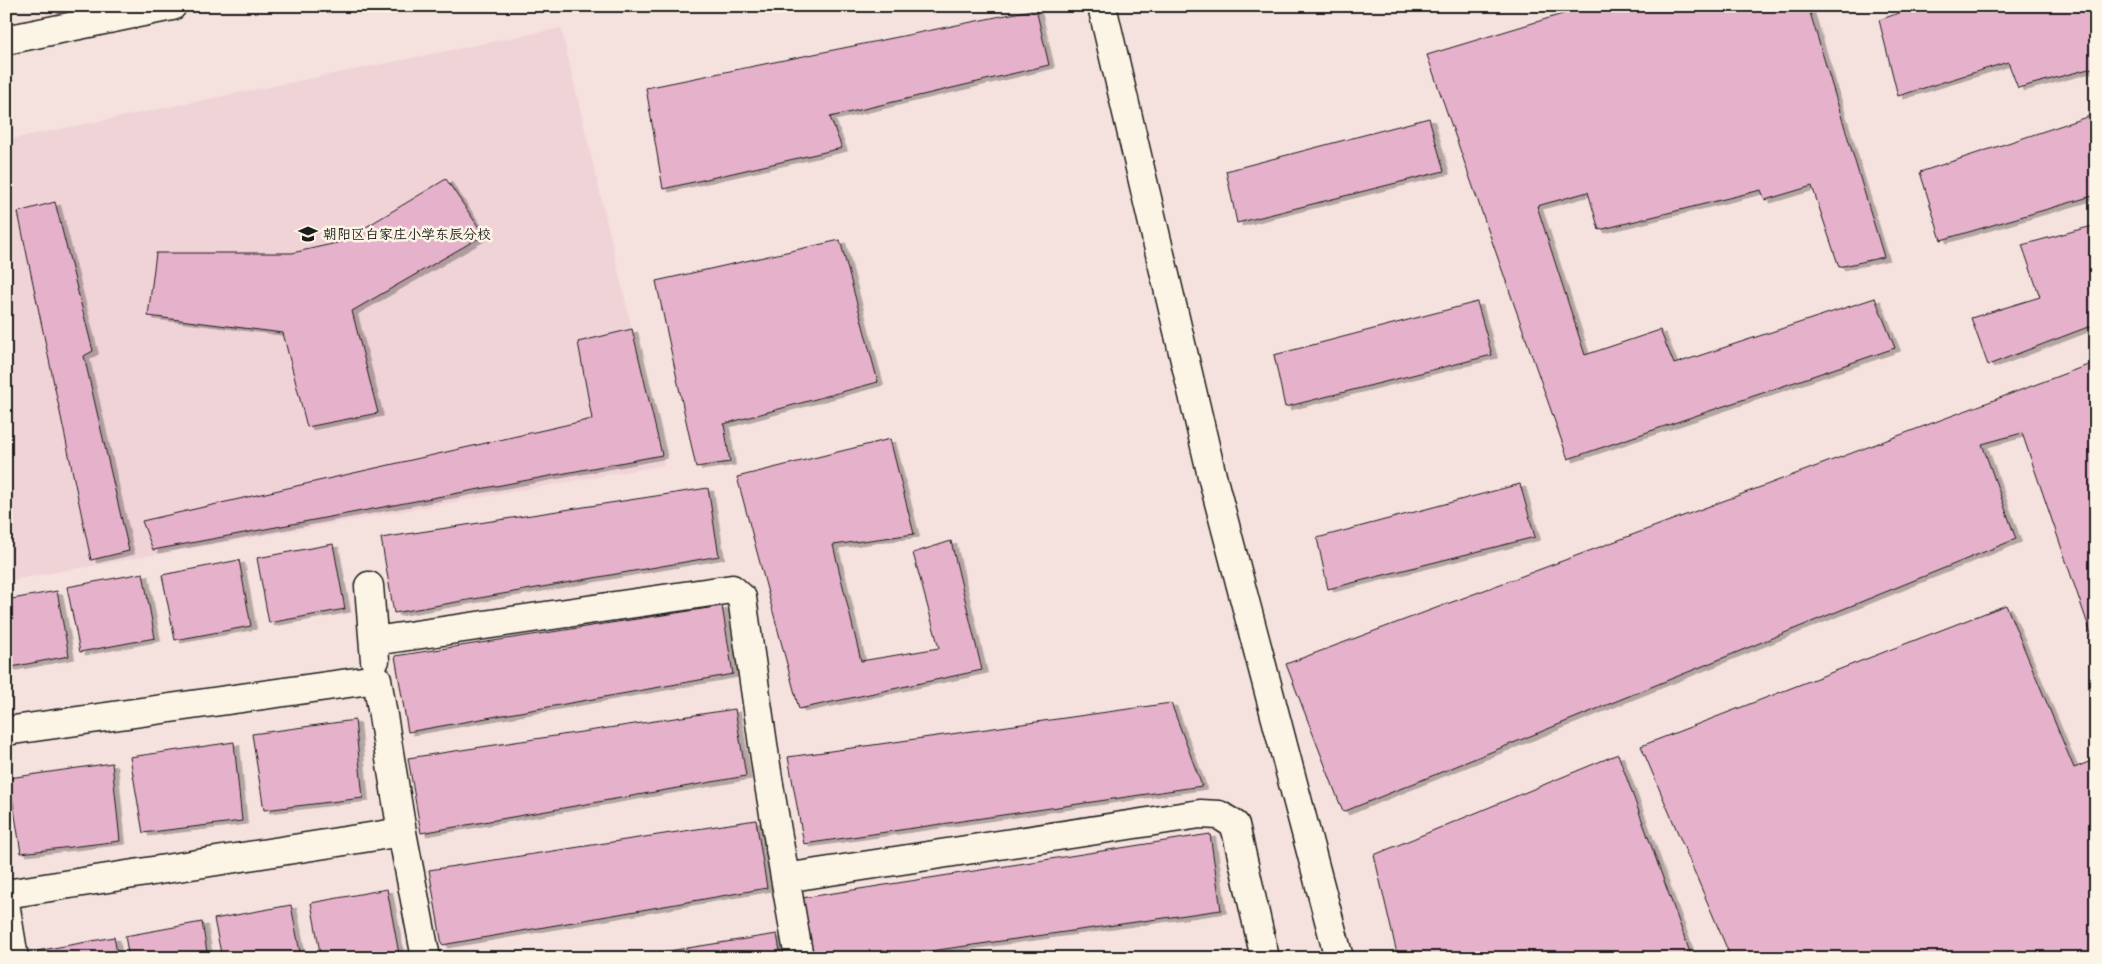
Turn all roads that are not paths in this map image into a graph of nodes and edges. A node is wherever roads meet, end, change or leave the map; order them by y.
1 (172, 6) edge
2 (1102, 6) edge
3 (6, 40) edge
4 (370, 586) dead end
5 (374, 641) junction
6 (377, 679) junction
7 (6, 731) edge
8 (402, 832) junction
9 (785, 878) junction
10 (6, 894) edge
11 (6, 909) edge
12 (14, 958) edge
13 (426, 958) edge
14 (799, 958) edge
15 (1264, 958) edge
16 (1339, 958) edge

1 - 3 street
2 - 16 street
4 - 5 street
5 - 6 street
5 - 9 street
6 - 7 street
6 - 8 street
8 - 10 street
8 - 13 street
9 - 14 street
9 - 15 street
11 - 12 street

